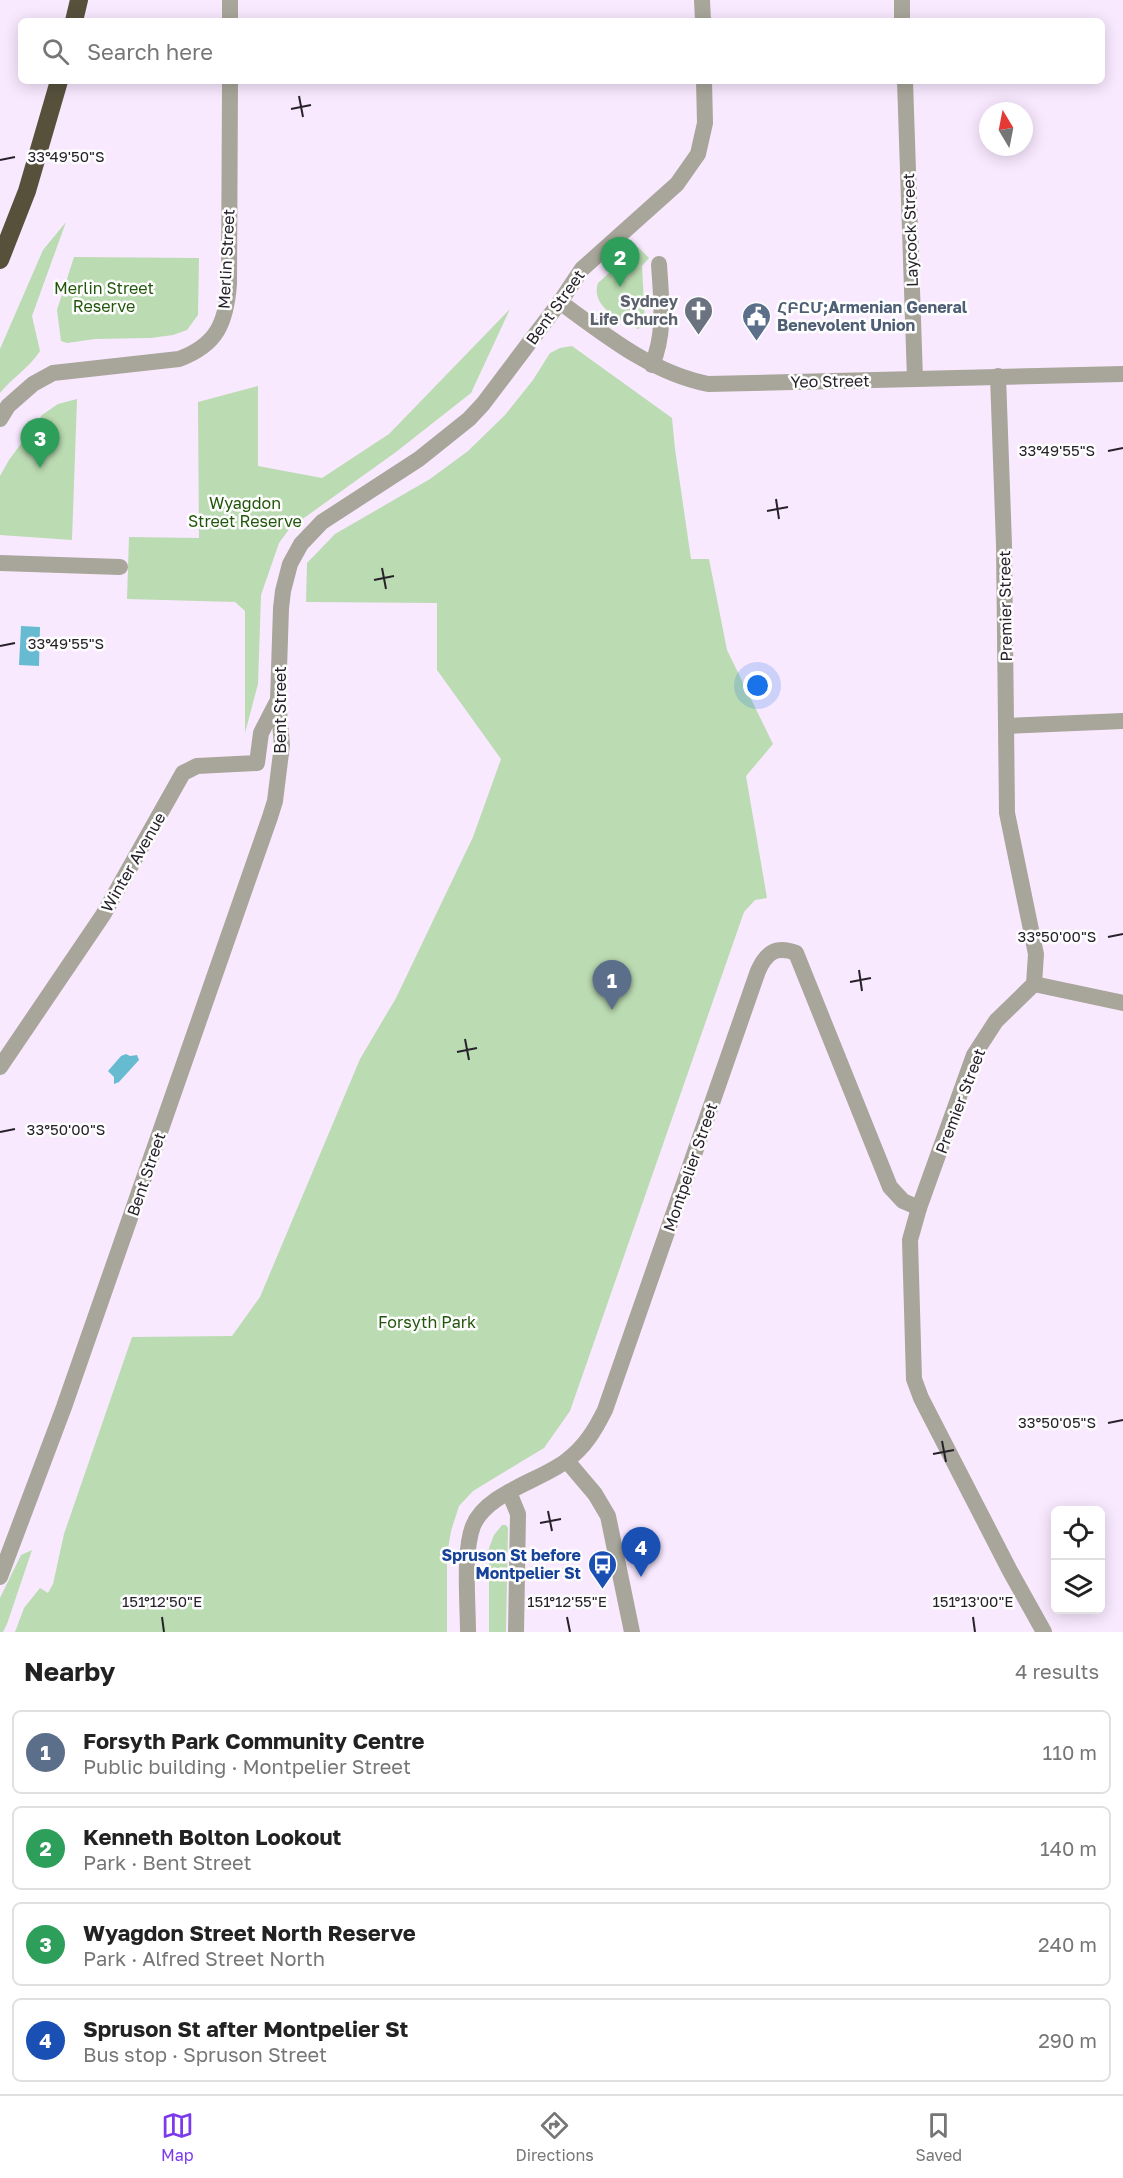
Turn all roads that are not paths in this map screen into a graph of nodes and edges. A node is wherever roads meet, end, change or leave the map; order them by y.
1 (79, 0) edge
2 (230, 0) edge
3 (702, 0) edge
4 (902, 0) edge
5 (75, 18) edge
6 (230, 18) edge
7 (703, 18) edge
8 (902, 18) edge
9 (58, 84) edge
10 (230, 84) edge
11 (704, 84) edge
12 (904, 84) edge
13 (0, 260) edge
14 (659, 264) dead end
15 (560, 302) junction
16 (652, 364) junction
17 (1123, 374) edge
18 (998, 376) junction
19 (915, 379) junction
20 (0, 419) edge
21 (0, 563) edge
22 (120, 567) dead end
23 (278, 700) junction
24 (1123, 721) edge
25 (1007, 726) junction
26 (1034, 984) junction
27 (1123, 1002) edge
28 (0, 1067) edge
29 (919, 1208) junction
30 (567, 1461) junction
31 (509, 1492) junction
32 (0, 1577) edge
33 (468, 1632) edge
34 (516, 1632) edge
35 (632, 1632) edge
36 (1044, 1632) edge

1 - 5 highway
2 - 6 street
3 - 7 street
4 - 8 street
9 - 13 highway
10 - 20 street, Merlin Street
11 - 15 street, Bent Street
12 - 19 street, Laycock Street
14 - 16 street
15 - 16 street, Yeo Street
15 - 23 street, Bent Street
16 - 19 street, Yeo Street
17 - 18 street, Yeo Street
18 - 19 street, Yeo Street
18 - 25 street, Premier Street
21 - 22 street
23 - 28 street, Winter Avenue
23 - 32 street, Bent Street
24 - 25 street
25 - 26 street, Premier Street
26 - 27 street
26 - 29 street, Premier Street
29 - 30 street, Montpelier Street
29 - 36 street, Premier Street
30 - 31 street, Montpelier Street
30 - 35 street
31 - 33 street, Montpelier Street
31 - 34 street

